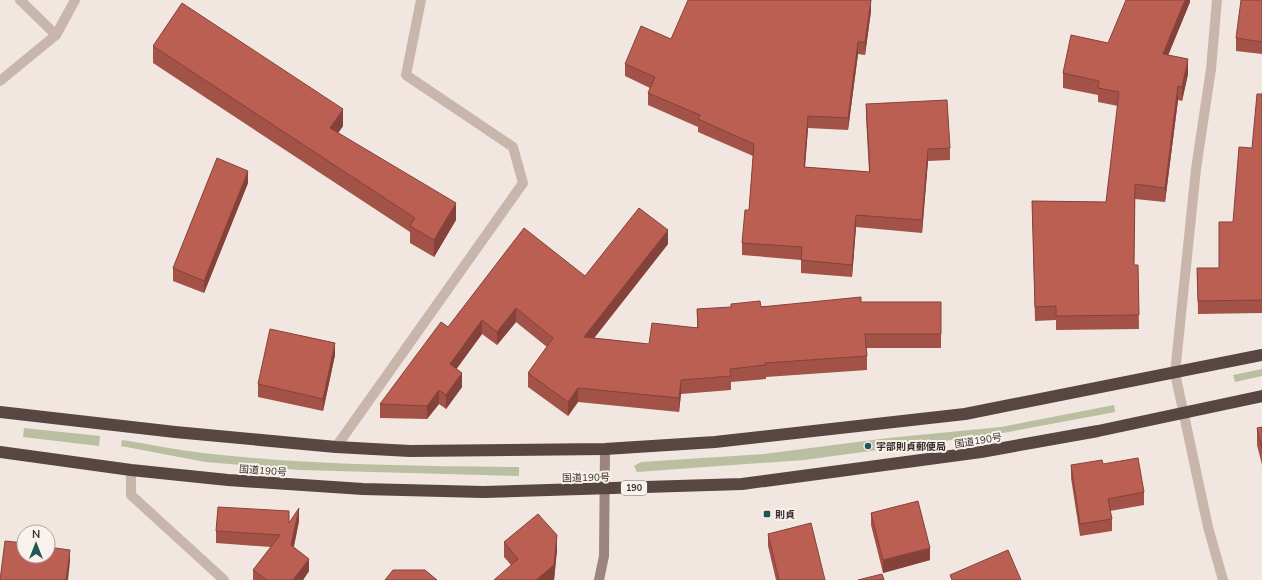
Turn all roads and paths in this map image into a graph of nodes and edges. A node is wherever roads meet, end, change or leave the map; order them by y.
1 (20, 0) edge
2 (75, 0) edge
3 (421, 0) edge
4 (1217, 0) edge
5 (56, 35) junction
6 (0, 81) edge
7 (1262, 355) edge
8 (1175, 373) junction
9 (1262, 396) edge
10 (1185, 411) junction
11 (0, 412) edge
12 (336, 447) junction
13 (605, 449) junction
14 (0, 452) edge
15 (131, 470) junction
16 (604, 489) junction
17 (224, 580) edge
18 (599, 580) edge
19 (1223, 580) edge

1 - 5 street
2 - 5 street
3 - 12 street
4 - 8 street
5 - 6 street
7 - 8 highway
8 - 10 street
8 - 13 highway
9 - 10 highway, 国道190号 / 190
10 - 16 highway, 国道190号 / 190
10 - 19 street
11 - 12 highway
12 - 13 highway
13 - 16 street
14 - 15 highway, 国道190号 / 190
15 - 16 highway, 国道190号 / 190
15 - 17 street
16 - 18 street

